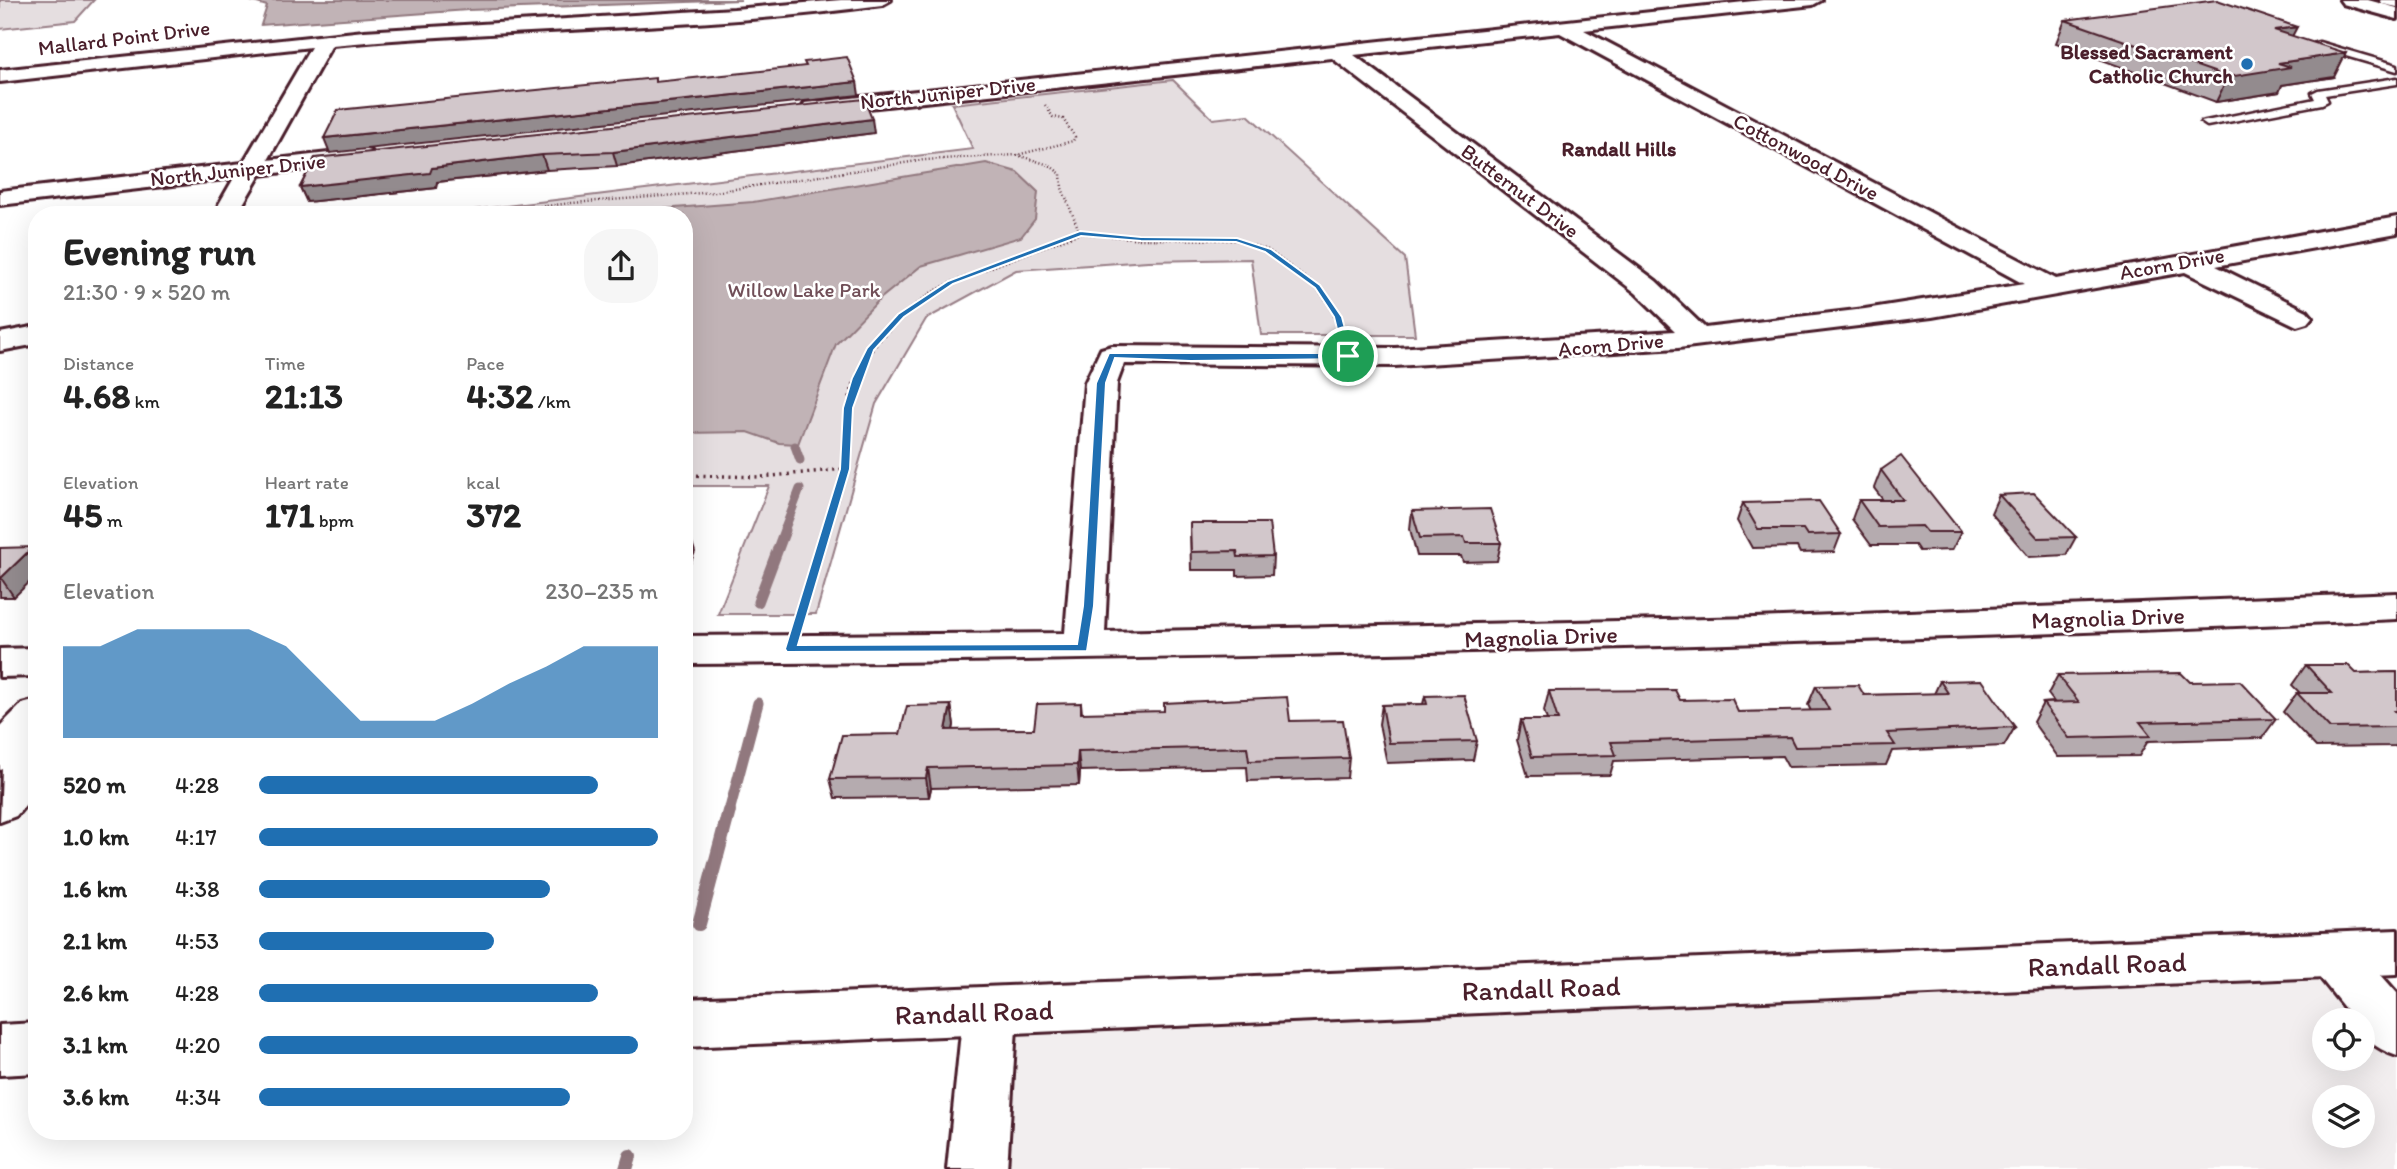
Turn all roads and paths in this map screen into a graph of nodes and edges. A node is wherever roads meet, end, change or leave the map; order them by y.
1 (882, 0) edge
2 (1689, 0) edge
3 (1813, 0) edge
4 (2349, 0) edge
5 (2394, 7) edge
6 (1713, 11) junction
7 (1563, 27) junction
8 (325, 40) junction
9 (2308, 41) edge
10 (1336, 51) junction
11 (2396, 72) edge
12 (0, 76) edge
13 (1031, 84) junction
14 (798, 109) edge
15 (2207, 122) dead end
16 (388, 154) edge
17 (1017, 155) junction
18 (251, 169) junction
19 (0, 198) edge
20 (233, 206) edge
21 (544, 206) edge
22 (2397, 225) edge
23 (1080, 233) junction
24 (2186, 262) junction
25 (2048, 286) junction
26 (2297, 317) dead end
27 (28, 337) edge
28 (1698, 337) junction
29 (0, 342) edge
30 (1348, 356) junction
31 (845, 469) junction
32 (693, 475) edge
33 (2397, 606) edge
34 (1083, 648) junction
35 (791, 649) junction
36 (693, 650) edge
37 (28, 662) edge
38 (0, 663) edge
39 (28, 724) edge
40 (0, 754) edge
41 (28, 770) edge
42 (0, 804) edge
43 (2397, 952) edge
44 (2332, 955) junction
45 (990, 1012) junction
46 (693, 1023) edge
47 (2397, 1032) edge
48 (28, 1048) edge
49 (0, 1050) edge
50 (977, 1169) edge

1 - 8 street, Mallard Point Drive
2 - 6 street
3 - 6 street, North Juniper Drive
4 - 5 street
6 - 7 street, North Juniper Drive
7 - 10 street, North Juniper Drive
7 - 25 street, Cottonwood Drive
8 - 12 street, Mallard Point Drive
8 - 18 street
9 - 11 lane
10 - 13 street, North Juniper Drive
10 - 28 street, Butternut Drive
11 - 15 lane
13 - 14 street, North Juniper Drive
13 - 17 path
16 - 18 street, North Juniper Drive
17 - 21 path
17 - 23 path
18 - 19 street, North Juniper Drive
18 - 20 street
22 - 24 street, Acorn Drive
23 - 30 path
23 - 31 path
24 - 25 street, Acorn Drive
24 - 26 street
25 - 28 street, Acorn Drive
27 - 29 street
28 - 30 street, Acorn Drive
30 - 34 street, Acorn Drive
31 - 32 path
31 - 35 path
33 - 34 street, Magnolia Drive
34 - 35 street, Magnolia Drive
35 - 36 street, Magnolia Drive
37 - 38 street
39 - 40 street
41 - 42 street
43 - 44 street, Randall Road
44 - 45 street, Randall Road
44 - 47 street
45 - 46 street, Randall Road
45 - 50 street
48 - 49 street

